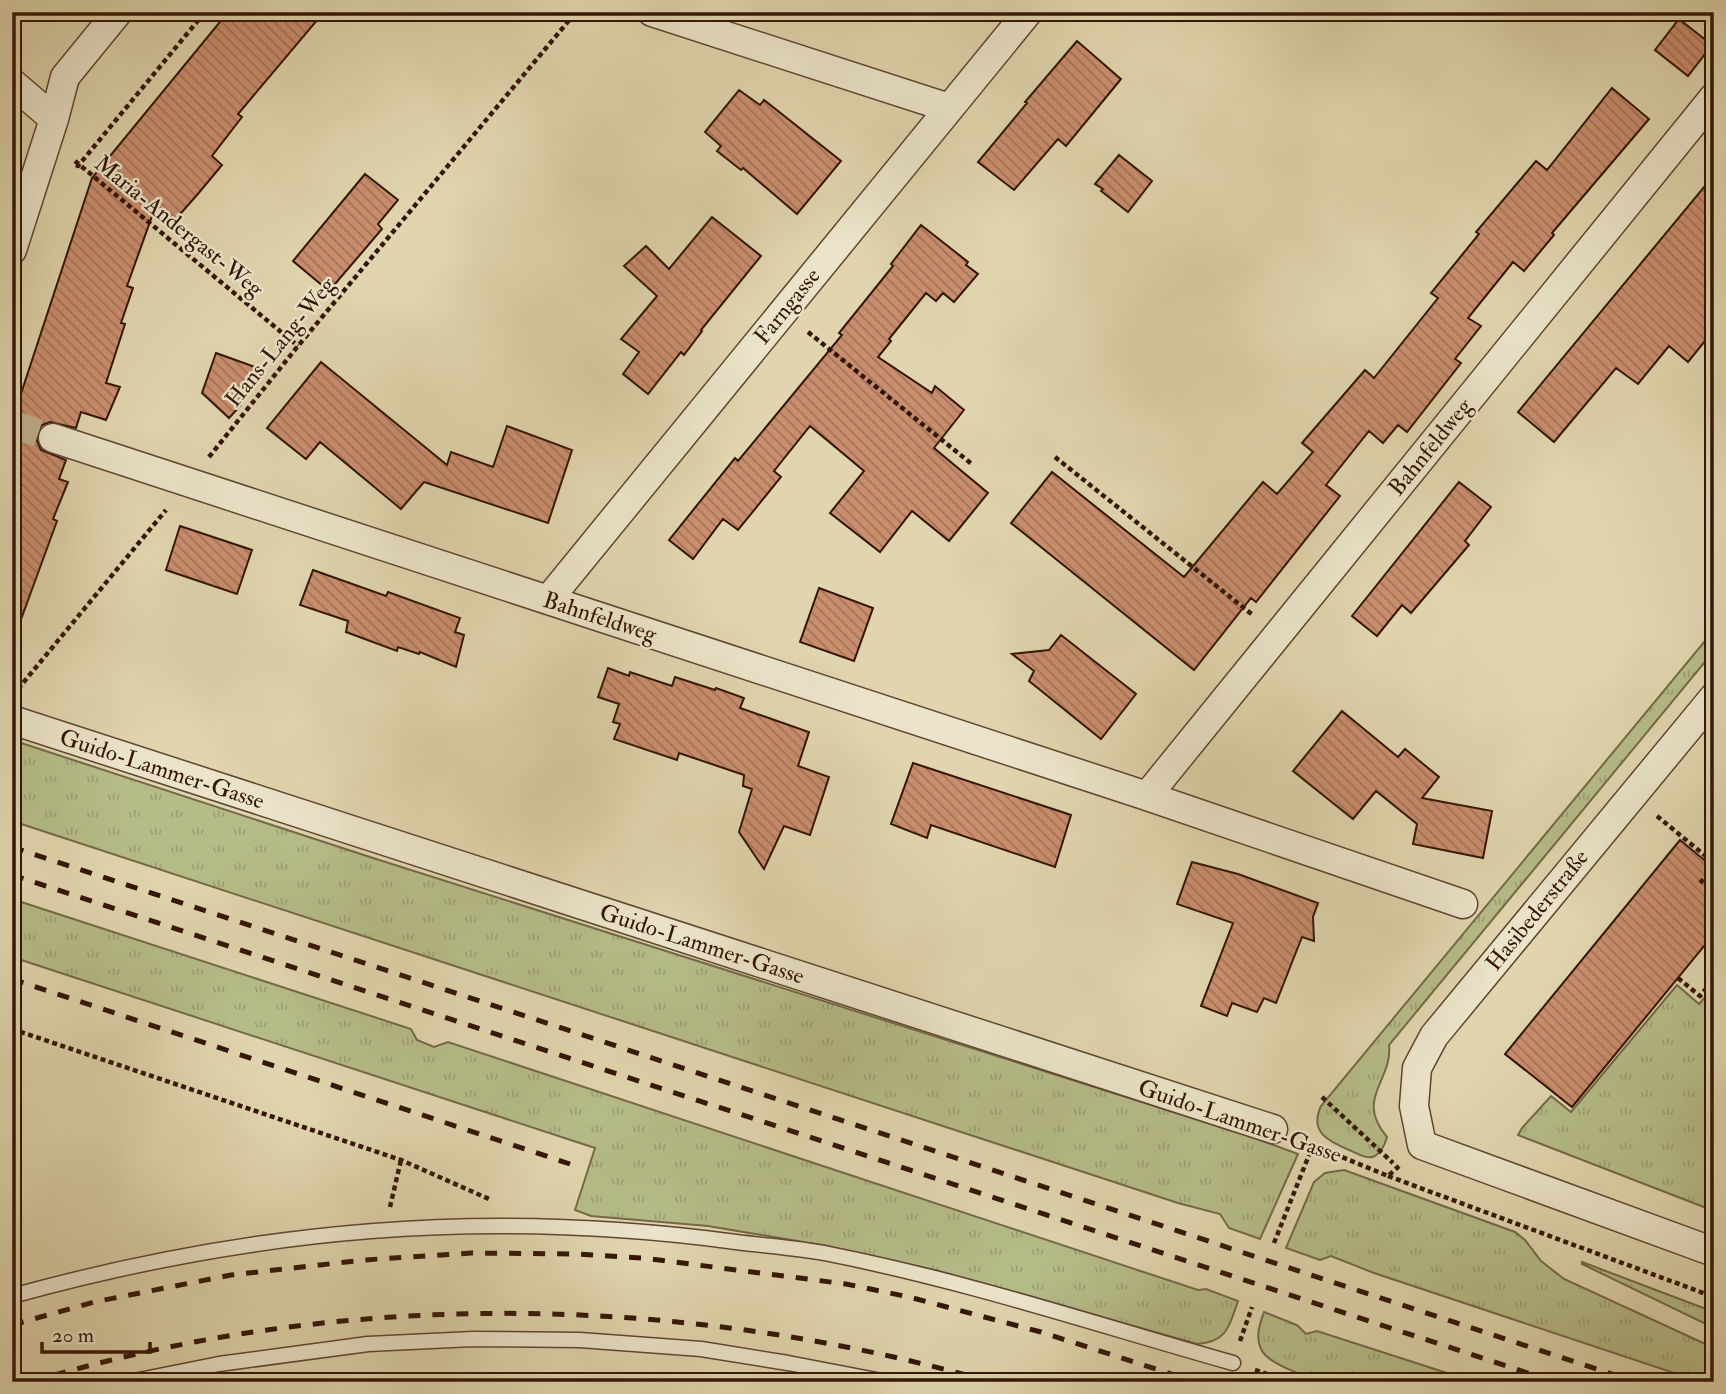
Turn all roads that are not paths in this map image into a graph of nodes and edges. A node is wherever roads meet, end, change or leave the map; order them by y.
1 (118, 12) edge
2 (652, 12) edge
3 (1028, 12) edge
4 (12, 83) edge
5 (1714, 97) edge
6 (949, 108) junction
7 (54, 119) junction
8 (12, 250) edge
9 (53, 438) tunnel mouth
10 (548, 600) junction
11 (1714, 696) edge
12 (12, 720) edge
13 (1147, 796) junction
14 (1463, 904) dead end
15 (1273, 1129) road end
16 (1714, 1252) edge
17 (12, 1296) edge
18 (1233, 1363) road end
19 (130, 1382) edge
20 (887, 1382) edge

1 - 7 street
2 - 6 street
3 - 6 street, Farngasse
4 - 7 street
5 - 13 street, Bahnfeldweg
6 - 10 street, Farngasse
7 - 8 street
9 - 10 street, Bahnfeldweg
10 - 13 street, Bahnfeldweg
11 - 16 street, Hasibederstraße
12 - 15 street, Guido-Lammer-Gasse
13 - 14 street, Bahnfeldweg
17 - 18 lane
19 - 20 lane

